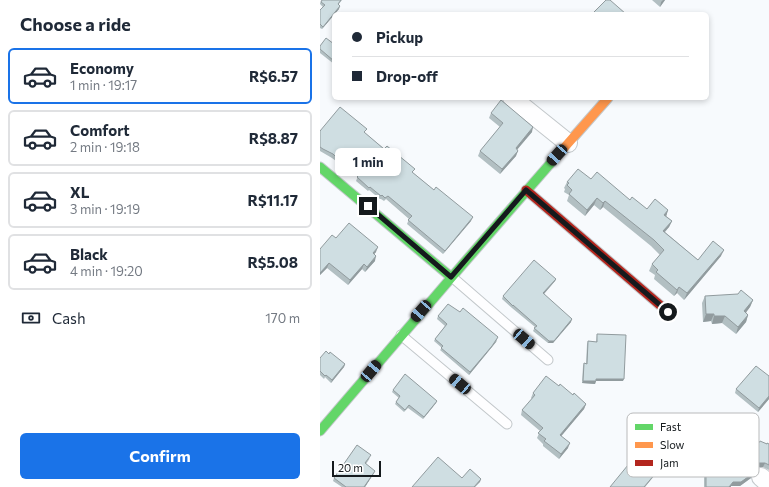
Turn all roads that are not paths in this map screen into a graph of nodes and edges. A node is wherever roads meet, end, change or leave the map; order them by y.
1 (514, 100) edge
2 (606, 100) edge
3 (568, 143) junction
4 (320, 166) edge
5 (526, 190) junction
6 (451, 277) junction
7 (668, 312) dead end
8 (401, 335) junction
9 (548, 360) dead end
10 (507, 424) dead end
11 (320, 431) edge

1 - 3 street
2 - 3 street
3 - 5 street
4 - 6 street
5 - 6 street
5 - 7 street
6 - 8 street
6 - 9 lane
8 - 10 lane
8 - 11 street

